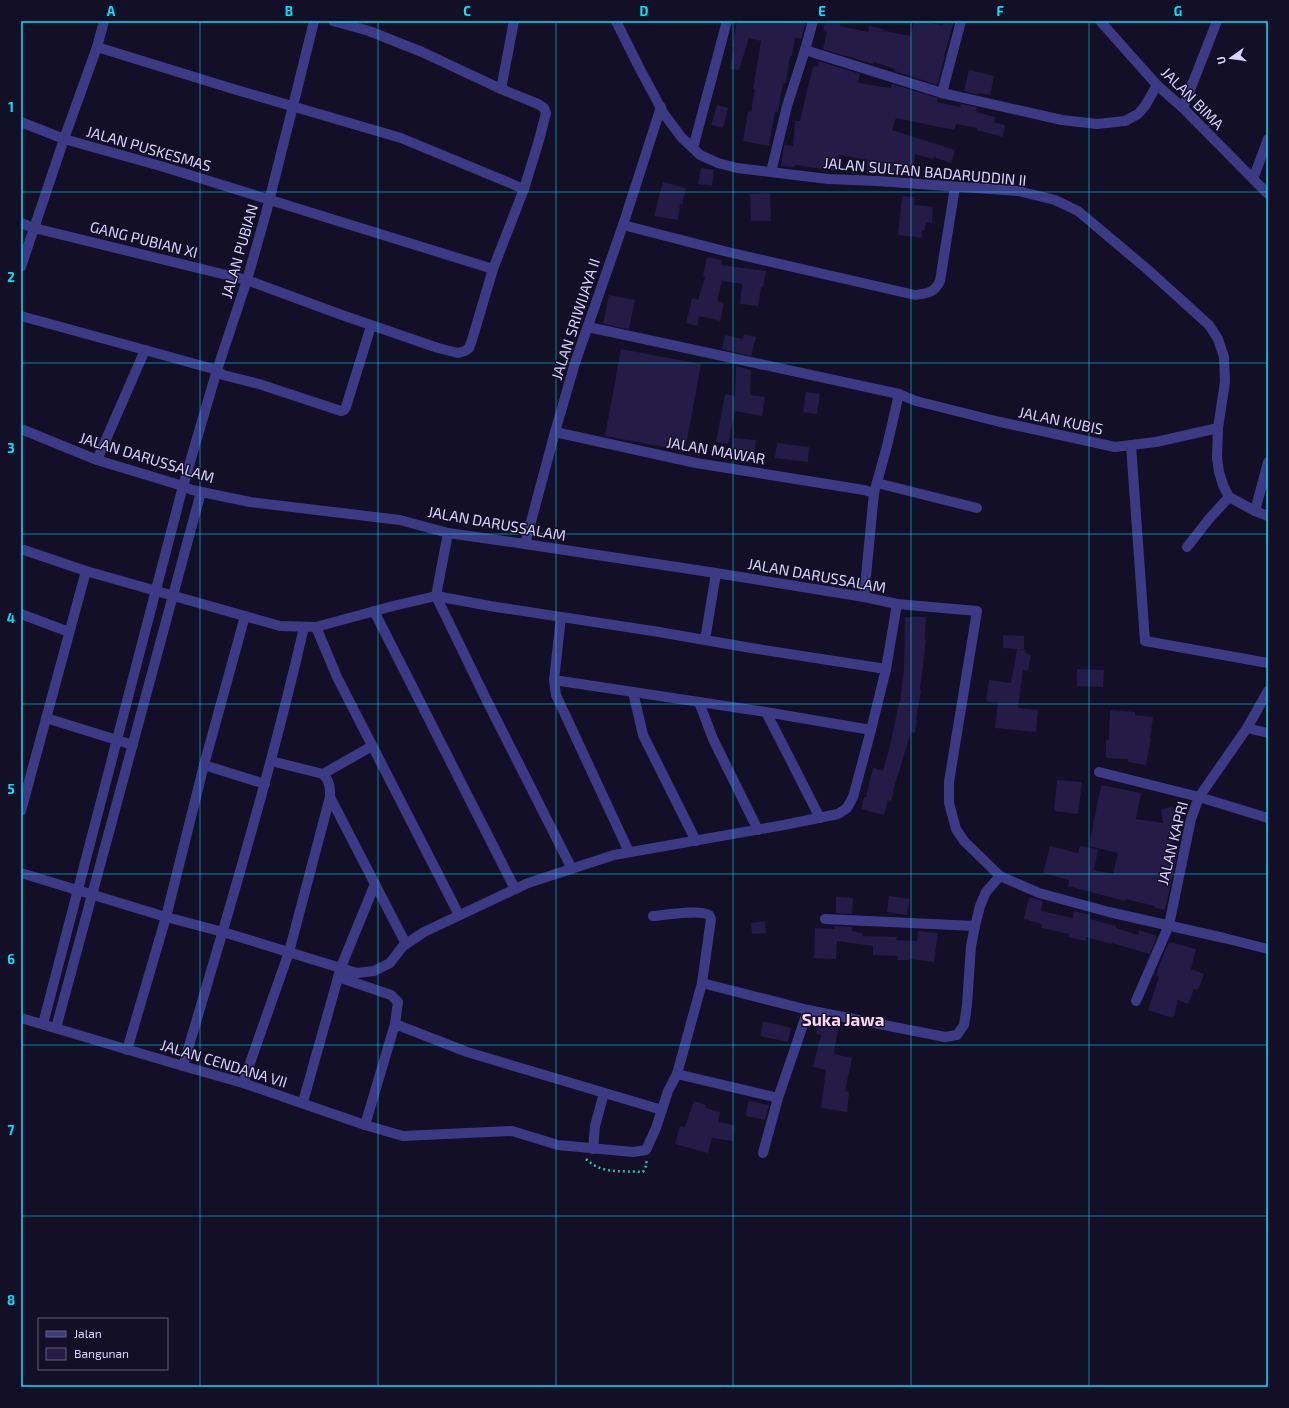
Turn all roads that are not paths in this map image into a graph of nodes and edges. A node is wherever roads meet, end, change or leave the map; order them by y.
1 (104, 21) edge
2 (314, 21) edge
3 (333, 21) edge
4 (514, 21) edge
5 (616, 21) edge
6 (727, 21) edge
7 (813, 21) edge
8 (961, 21) edge
9 (1100, 21) edge
10 (1217, 21) edge
11 (97, 47) junction
12 (805, 50) junction
13 (1157, 85) junction
14 (501, 89) junction
15 (942, 93) junction
16 (293, 106) junction
17 (661, 107) junction
18 (1183, 108) junction
19 (21, 122) edge
20 (64, 139) junction
21 (1268, 139) edge
22 (693, 148) junction
23 (771, 172) junction
24 (1253, 179) junction
25 (956, 187) junction
26 (524, 189) junction
27 (1268, 194) edge
28 (269, 200) junction
29 (21, 223) edge
30 (623, 225) junction
31 (34, 228) junction
32 (21, 268) edge
33 (493, 269) junction
34 (247, 280) junction
35 (21, 316) edge
36 (371, 326) junction
37 (588, 327) junction
38 (145, 350) junction
39 (217, 370) junction
40 (899, 394) junction
41 (1218, 428) junction
42 (21, 429) edge
43 (554, 432) junction
44 (1132, 445) junction
45 (97, 460) junction
46 (1268, 462) edge
47 (183, 486) junction
48 (875, 488) junction
49 (201, 492) junction
50 (1230, 497) junction
51 (977, 508) dead end
52 (1255, 511) junction
53 (1268, 516) edge
54 (448, 533) junction
55 (526, 544) junction
56 (1187, 547) dead end
57 (21, 549) edge
58 (86, 571) junction
59 (716, 573) junction
60 (156, 591) junction
61 (173, 596) junction
62 (436, 596) junction
63 (864, 597) junction
64 (897, 604) junction
65 (374, 611) junction
66 (21, 614) edge
67 (245, 616) junction
68 (560, 617) junction
69 (304, 627) junction
70 (316, 628) junction
71 (69, 632) junction
72 (705, 640) junction
73 (1268, 663) edge
74 (886, 669) junction
75 (554, 680) junction
76 (1268, 691) edge
77 (633, 692) junction
78 (699, 702) junction
79 (766, 712) junction
80 (46, 718) junction
81 (1247, 728) junction
82 (871, 730) junction
83 (1268, 733) edge
84 (117, 739) junction
85 (133, 745) junction
86 (372, 746) junction
87 (271, 761) junction
88 (204, 765) junction
89 (1099, 772) dead end
90 (323, 774) junction
91 (264, 784) junction
92 (330, 796) junction
93 (1199, 797) junction
94 (21, 811) edge
95 (820, 818) junction
96 (1268, 818) edge
97 (758, 830) junction
98 (696, 841) junction
99 (629, 852) junction
100 (572, 869) junction
101 (21, 873) edge
102 (1000, 876) junction
103 (375, 884) junction
104 (515, 889) junction
105 (78, 890) junction
106 (92, 896) junction
107 (459, 915) junction
108 (653, 916) dead end
109 (166, 917) junction
110 (825, 919) dead end
111 (1169, 925) junction
112 (975, 926) junction
113 (223, 932) junction
114 (406, 944) junction
115 (1268, 950) edge
116 (289, 952) junction
117 (340, 972) junction
118 (702, 983) junction
119 (1136, 1001) dead end
120 (808, 1010) junction
121 (21, 1018) edge
122 (42, 1024) junction
123 (395, 1024) junction
124 (56, 1028) junction
125 (127, 1050) junction
126 (183, 1066) junction
127 (676, 1074) junction
128 (243, 1083) junction
129 (604, 1093) junction
130 (778, 1098) junction
131 (303, 1102) junction
132 (662, 1110) junction
133 (365, 1125) junction
134 (593, 1149) junction
135 (763, 1153) dead end

1 - 11 street
2 - 16 street, JALAN PUBIAN
3 - 14 street
4 - 14 street
5 - 17 street, JALAN SULTAN BADARUDDIN II
6 - 22 street
7 - 12 street
8 - 15 street
9 - 13 street, JALAN BIMA
10 - 18 street
11 - 16 street
11 - 20 street
12 - 15 street
12 - 23 street
13 - 15 street
13 - 18 street, JALAN BIMA
14 - 26 street
16 - 26 street
16 - 28 street, JALAN PUBIAN
17 - 22 street, JALAN SULTAN BADARUDDIN II
17 - 30 street, JALAN SRIWIJAYA II
18 - 24 street, JALAN BIMA
19 - 20 street, JALAN PUSKESMAS
20 - 28 street, JALAN PUSKESMAS
20 - 31 street
21 - 24 street
22 - 23 street, JALAN SULTAN BADARUDDIN II
23 - 25 street, JALAN SULTAN BADARUDDIN II
24 - 27 street, JALAN BIMA
25 - 30 street
25 - 41 street, JALAN SULTAN BADARUDDIN II
26 - 33 street
28 - 33 street, JALAN PUSKESMAS
28 - 34 street, JALAN PUBIAN
29 - 31 street, GANG PUBIAN XI
30 - 37 street, JALAN SRIWIJAYA II
31 - 32 street
31 - 34 street, GANG PUBIAN XI
33 - 36 street, GANG PUBIAN XI
34 - 36 street, GANG PUBIAN XI
34 - 39 street, JALAN PUBIAN
35 - 38 street
36 - 39 street
37 - 40 street, JALAN KUBIS
37 - 43 street, JALAN SRIWIJAYA II
38 - 39 street
38 - 45 street
39 - 47 street, JALAN PUBIAN
40 - 44 street, JALAN KUBIS
40 - 48 street
41 - 44 street, JALAN KUBIS
41 - 50 street, JALAN SULTAN BADARUDDIN II
42 - 45 street, JALAN DARUSSALAM
43 - 48 street, JALAN MAWAR
43 - 55 street, JALAN SRIWIJAYA II
44 - 73 street
45 - 47 street, JALAN DARUSSALAM
46 - 52 street
47 - 49 street, JALAN DARUSSALAM
47 - 60 street, JALAN PUBIAN
48 - 51 street, JALAN MAWAR
48 - 63 street
49 - 54 street, JALAN DARUSSALAM
49 - 61 street
50 - 52 street
50 - 56 street
52 - 53 street
54 - 55 street, JALAN DARUSSALAM
54 - 62 street
55 - 59 street, JALAN DARUSSALAM
57 - 58 street
58 - 60 street
58 - 71 street
59 - 63 street, JALAN DARUSSALAM
59 - 72 street
60 - 61 street
60 - 84 street, JALAN PUBIAN
61 - 67 street
61 - 85 street
62 - 65 street
62 - 68 street
62 - 100 street
63 - 64 street, JALAN DARUSSALAM
64 - 74 street
64 - 102 street, JALAN DARUSSALAM
65 - 70 street
65 - 104 street
66 - 71 street
67 - 69 street
67 - 88 street
68 - 72 street
68 - 75 street
69 - 70 street
69 - 87 street
70 - 86 street
71 - 80 street
72 - 74 street
74 - 82 street
75 - 77 street
75 - 99 street
76 - 81 street, JALAN KAPRI
77 - 78 street
77 - 98 street
78 - 79 street
78 - 97 street
79 - 82 street
79 - 95 street
80 - 84 street
80 - 94 street
81 - 83 street
81 - 93 street, JALAN KAPRI
82 - 95 street
84 - 85 street
84 - 105 street, JALAN PUBIAN
85 - 106 street
86 - 90 street
86 - 107 street
87 - 90 street
87 - 91 street
88 - 91 street
88 - 109 street
89 - 93 street
90 - 92 street
91 - 113 street
92 - 103 street
92 - 116 street
93 - 96 street
93 - 111 street, JALAN KAPRI
95 - 97 street
97 - 98 street
98 - 99 street
99 - 100 street
100 - 104 street
101 - 105 street
102 - 111 street
102 - 112 street
103 - 114 street
103 - 117 street
104 - 107 street
105 - 106 street
105 - 122 street, JALAN PUBIAN
106 - 109 street
106 - 124 street
107 - 114 street
108 - 118 street
109 - 113 street
109 - 125 street
110 - 112 street
111 - 115 street
111 - 119 street, JALAN KAPRI
112 - 120 street
113 - 116 street
113 - 126 street
114 - 117 street
116 - 117 street
116 - 128 street
117 - 123 street
117 - 131 street
118 - 120 street
118 - 127 street
120 - 130 street
121 - 122 street, JALAN CENDANA VII
122 - 124 street, JALAN CENDANA VII
123 - 129 street
123 - 133 street
124 - 125 street, JALAN CENDANA VII
125 - 126 street, JALAN CENDANA VII
126 - 128 street, JALAN CENDANA VII
127 - 130 street
127 - 132 street
128 - 131 street, JALAN CENDANA VII
129 - 132 street
129 - 134 street
130 - 135 street
131 - 133 street, JALAN CENDANA VII
132 - 134 street, JALAN CENDANA VII
133 - 134 street, JALAN CENDANA VII

